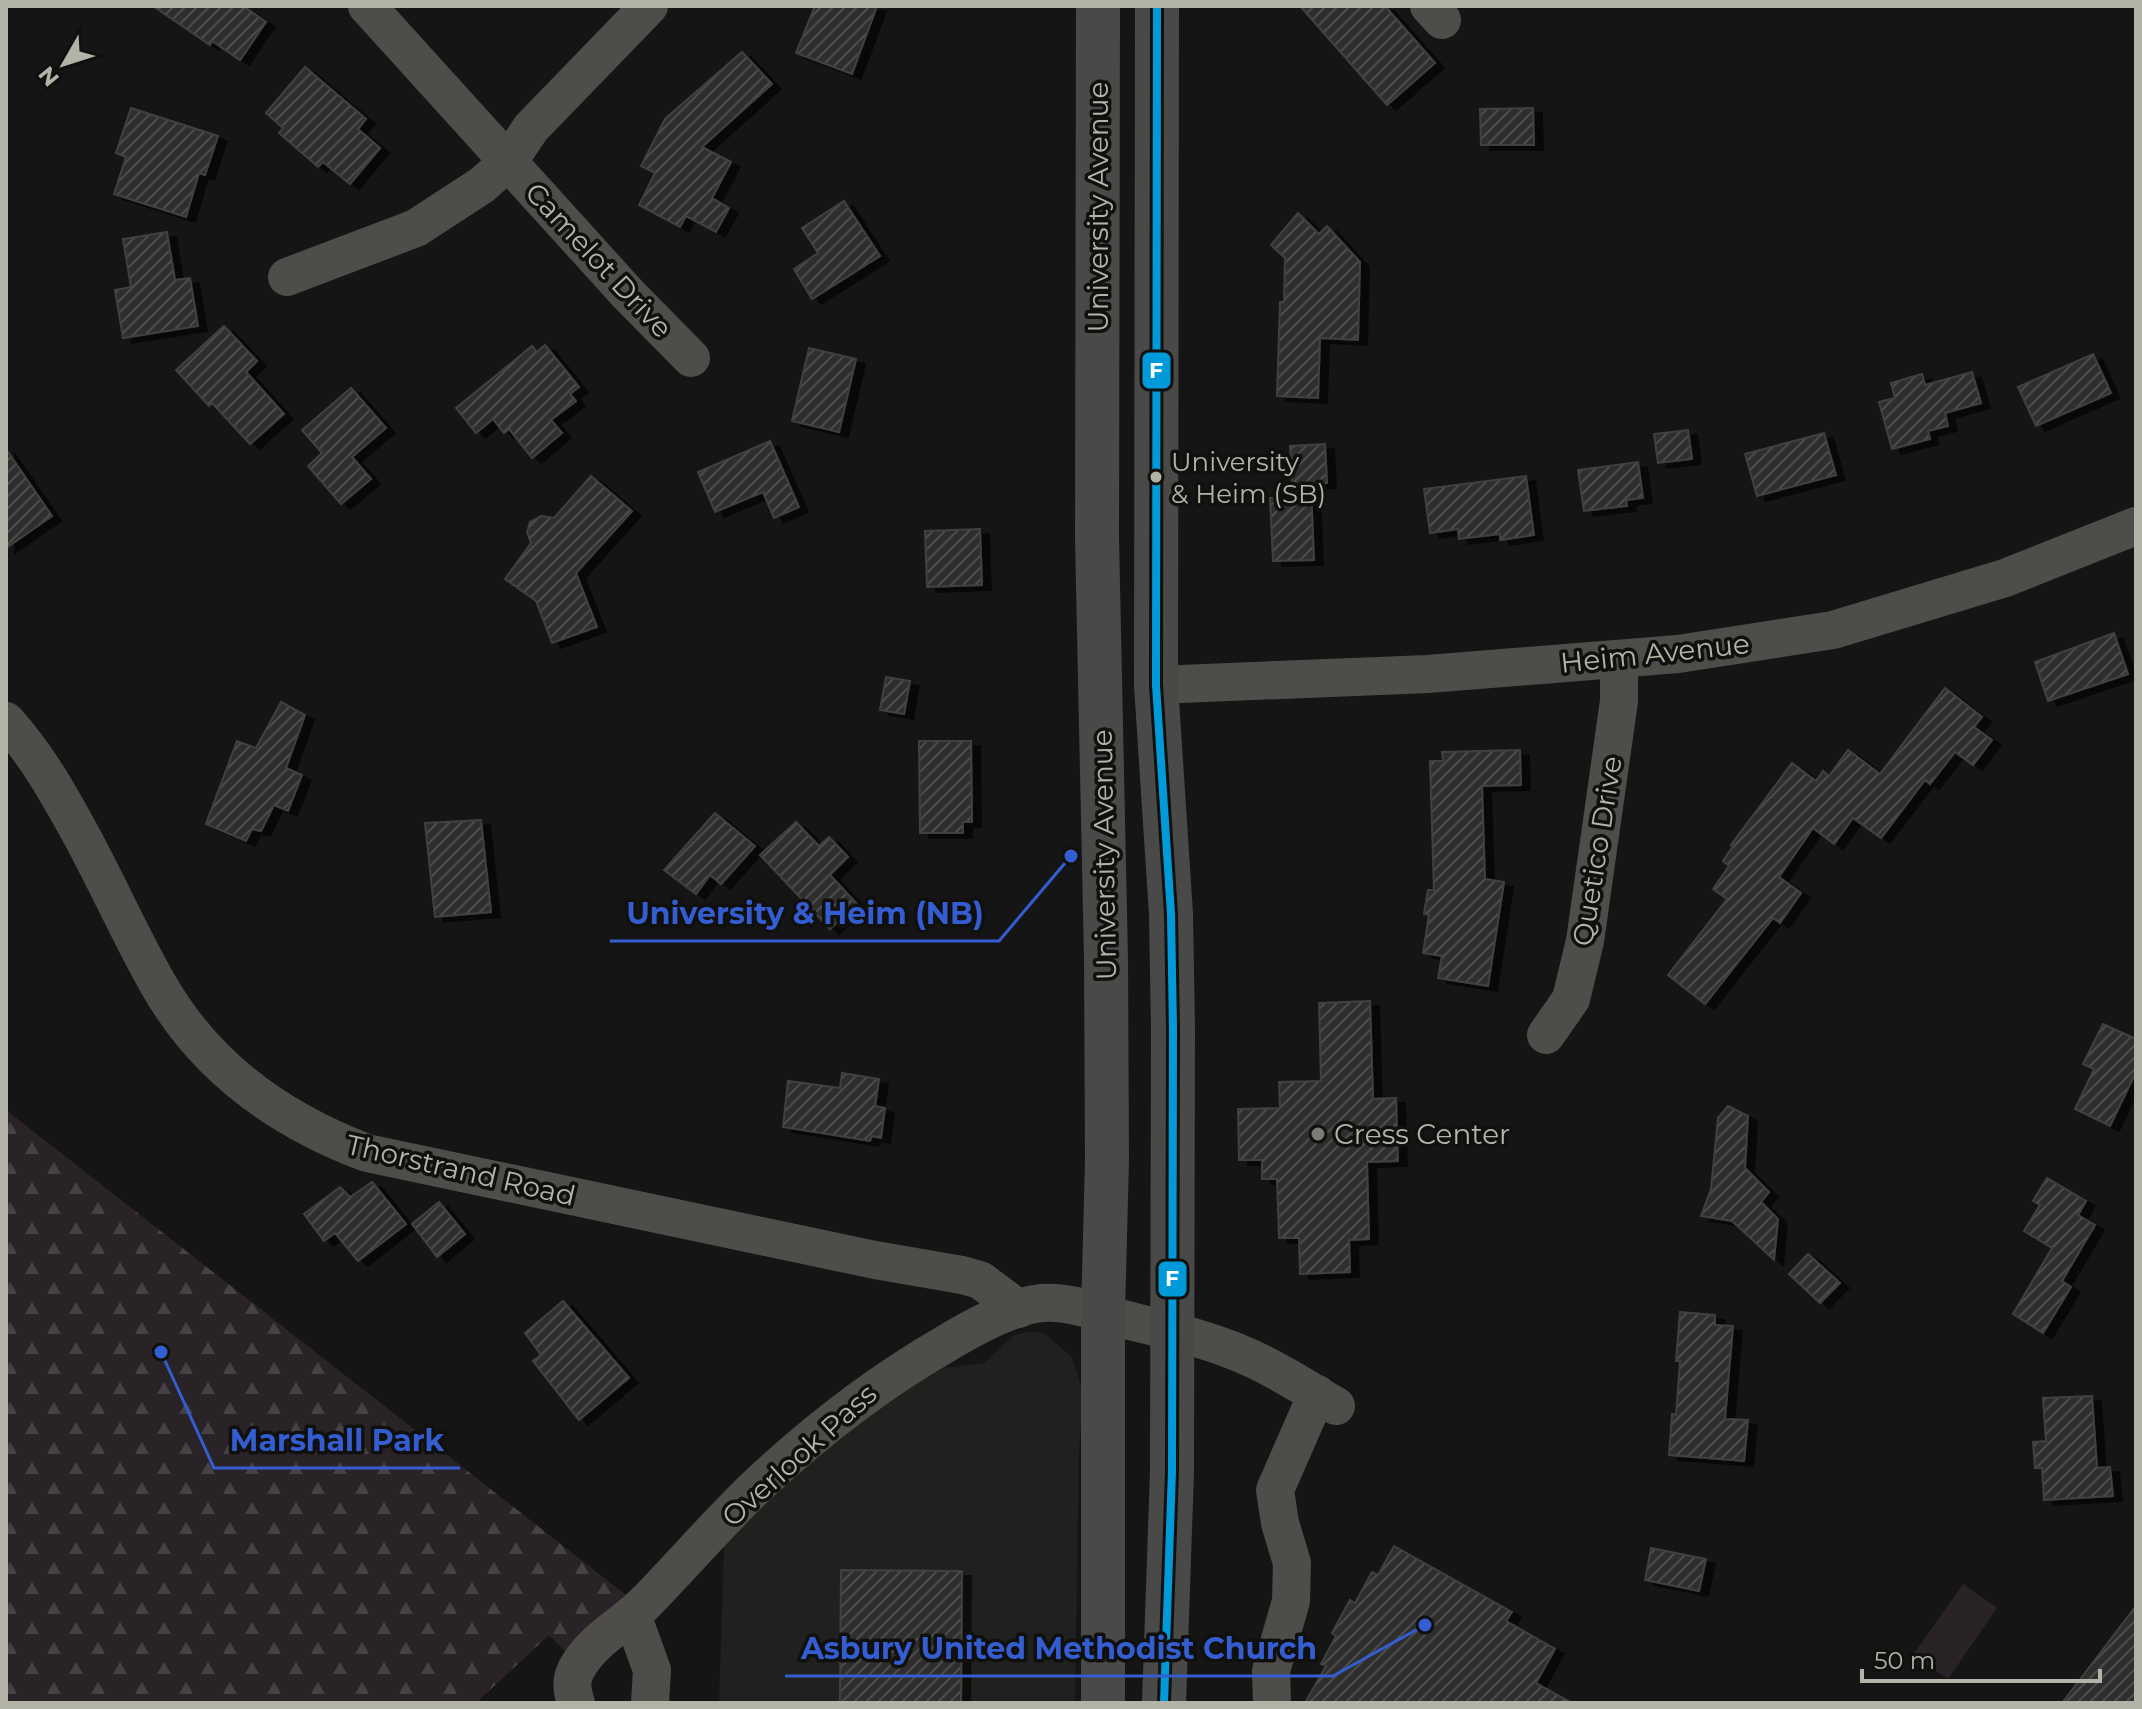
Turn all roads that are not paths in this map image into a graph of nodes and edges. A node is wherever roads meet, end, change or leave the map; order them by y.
1 (367, 6) edge
2 (649, 6) edge
3 (1098, 6) edge
4 (1157, 6) edge
5 (508, 162) junction
6 (287, 277) dead end
7 (691, 358) dead end
8 (1098, 411) junction
9 (2136, 526) edge
10 (1619, 659) junction
11 (1156, 685) junction
12 (6, 721) edge
13 (1546, 1035) dead end
14 (1019, 1309) junction
15 (1103, 1313) junction
16 (1172, 1332) junction
17 (632, 1615) junction
18 (576, 1703) edge
19 (650, 1703) edge
20 (1103, 1703) edge
21 (1164, 1703) edge
22 (1272, 1703) edge

1 - 5 street, Camelot Drive
2 - 5 street, Camelot Drive
3 - 8 main road, University Avenue
4 - 11 main road, University Avenue
5 - 6 street, Camelot Drive
5 - 7 street, Camelot Drive
8 - 11 main road
8 - 15 main road, University Avenue
9 - 10 street, Heim Avenue
10 - 11 street, Heim Avenue
10 - 13 street, Quetico Drive
11 - 16 main road, University Avenue
12 - 14 street, Thorstrand Road
14 - 15 street, Overlook Pass
14 - 17 street, Overlook Pass
15 - 16 street, Overlook Pass
15 - 20 main road, University Avenue
16 - 21 main road, University Avenue
16 - 22 street, Overlook Pass
17 - 18 street, Overlook Pass
17 - 19 street

